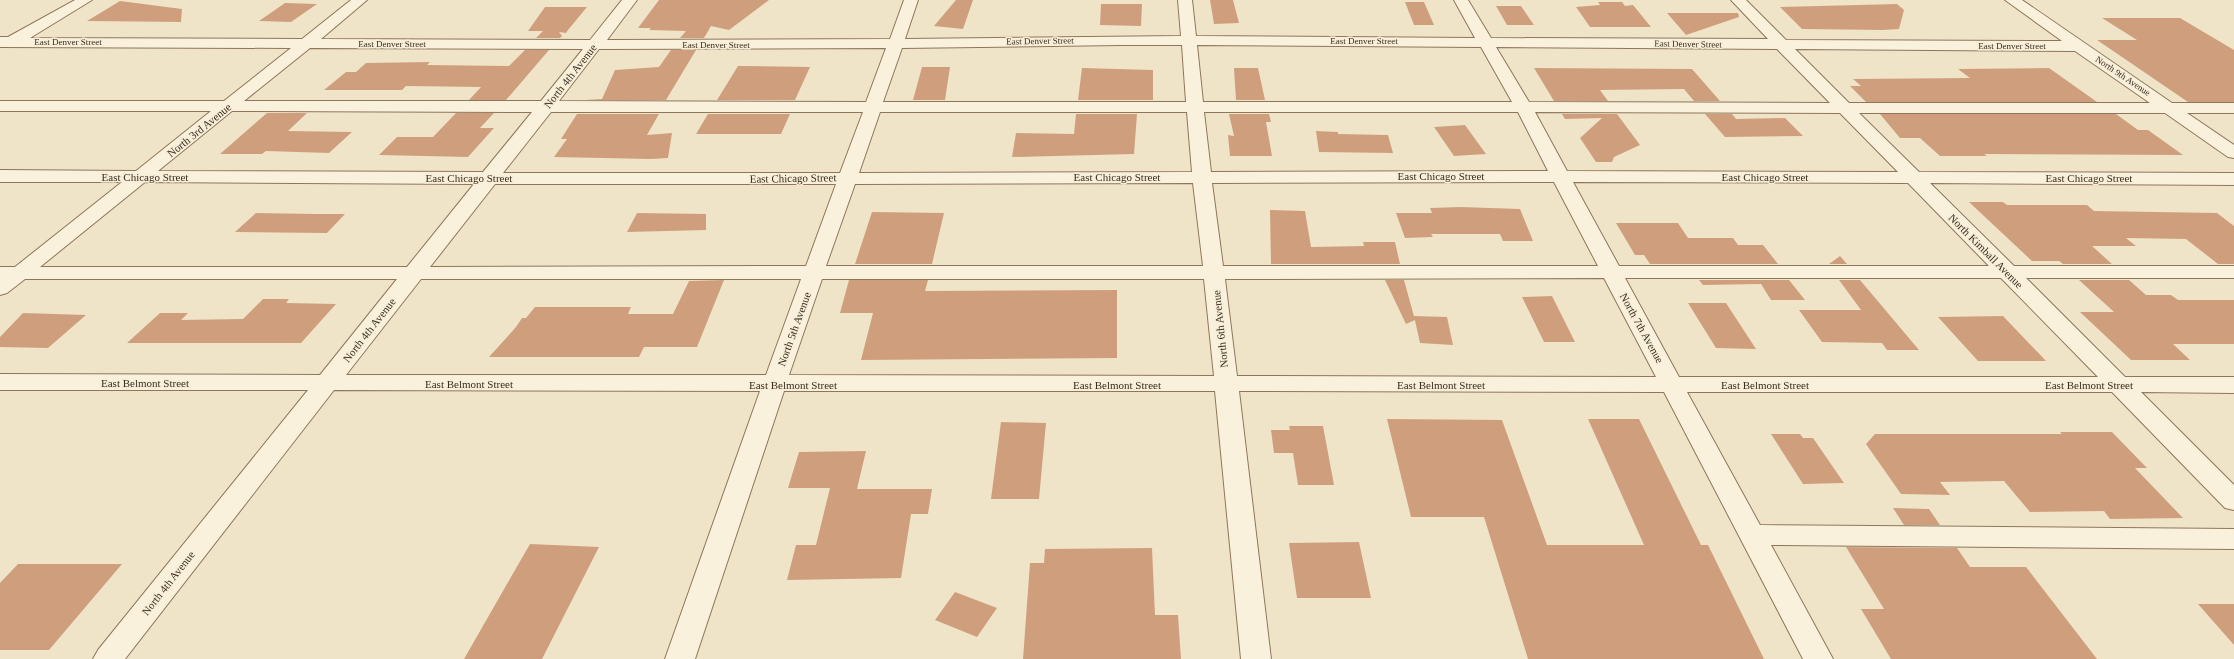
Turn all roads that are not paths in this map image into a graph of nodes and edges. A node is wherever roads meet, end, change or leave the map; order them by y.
1 (85, 0) edge
2 (360, 0) edge
3 (630, 0) edge
4 (911, 0) edge
5 (1185, 0) edge
6 (1461, 0) edge
7 (1738, 0) edge
8 (2012, 0) edge
9 (1189, 40) junction
10 (6, 42) edge
11 (1484, 42) junction
12 (896, 43) junction
13 (306, 44) junction
14 (594, 45) junction
15 (1782, 45) junction
16 (2080, 46) junction
17 (0, 106) edge
18 (229, 106) junction
19 (546, 106) junction
20 (873, 107) junction
21 (1197, 108) junction
22 (1524, 108) junction
23 (1845, 108) junction
24 (2234, 108) edge
25 (2171, 109) junction
26 (2234, 153) edge
27 (0, 176) edge
28 (143, 176) junction
29 (1559, 176) junction
30 (847, 177) junction
31 (1202, 177) junction
32 (490, 178) junction
33 (1913, 178) junction
34 (2234, 179) edge
35 (2234, 272) edge
36 (0, 273) edge
37 (21, 273) junction
38 (414, 273) junction
39 (814, 273) junction
40 (1214, 273) junction
41 (1611, 273) junction
42 (2008, 273) junction
43 (0, 290) edge
44 (0, 382) edge
45 (326, 384) junction
46 (774, 385) junction
47 (1226, 385) junction
48 (2120, 385) junction
49 (2234, 385) edge
50 (1673, 386) junction
51 (2234, 501) edge
52 (1752, 535) junction
53 (2234, 539) edge
54 (108, 659) edge
55 (680, 659) edge
56 (1256, 659) edge
57 (1818, 659) edge

1 - 10 street
2 - 13 street, North 3rd Avenue
3 - 14 street, North 4th Avenue
4 - 12 street, North 5th Avenue
5 - 9 street, North 6th Avenue
6 - 11 street, North 7th Avenue
7 - 15 street, North Kimball Avenue
8 - 16 street, North 9th Avenue
9 - 11 street, East Denver Street
9 - 12 street, East Denver Street
9 - 21 street, North 6th Avenue
10 - 13 street, East Denver Street
11 - 15 street, East Denver Street
11 - 22 street, North 7th Avenue
12 - 14 street, East Denver Street
12 - 20 street, North 5th Avenue
13 - 14 street, East Denver Street
13 - 18 street, North 3rd Avenue
14 - 19 street, North 4th Avenue
15 - 16 street, East Denver Street
15 - 23 street, North Kimball Avenue
16 - 25 street, North 9th Avenue
17 - 18 street
18 - 19 street
18 - 28 street, North 3rd Avenue
19 - 20 street
19 - 32 street, North 4th Avenue
20 - 21 street
20 - 30 street, North 5th Avenue
21 - 22 street
21 - 31 street, North 6th Avenue
22 - 23 street
22 - 29 street, North 7th Avenue
23 - 25 street
23 - 33 street, North Kimball Avenue
24 - 25 street
25 - 26 street, North 9th Avenue
27 - 28 street, East Chicago Street
28 - 32 street, East Chicago Street
28 - 37 street, North 3rd Avenue
29 - 31 street, East Chicago Street
29 - 33 street, East Chicago Street
29 - 41 street, North 7th Avenue
30 - 31 street, East Chicago Street
30 - 32 street, East Chicago Street
30 - 39 street, North 5th Avenue
31 - 40 street, North 6th Avenue
32 - 38 street, North 4th Avenue
33 - 34 street, East Chicago Street
33 - 42 street, North Kimball Avenue
35 - 42 street
36 - 37 street
37 - 38 street
37 - 43 street, North 3rd Avenue
38 - 39 street
38 - 45 street, North 4th Avenue
39 - 40 street
39 - 46 street, North 5th Avenue
40 - 41 street
40 - 47 street, North 6th Avenue
41 - 42 street
41 - 50 street, North 7th Avenue
42 - 48 street, North Kimball Avenue
44 - 45 street, East Belmont Street
45 - 46 street, East Belmont Street
45 - 54 street, North 4th Avenue
46 - 47 street, East Belmont Street
46 - 55 street, North 5th Avenue
47 - 50 street, East Belmont Street
47 - 56 street, North 6th Avenue
48 - 49 street, East Belmont Street
48 - 50 street, East Belmont Street
48 - 51 street, North Kimball Avenue
50 - 52 street, North 7th Avenue
52 - 53 street
52 - 57 street, North 7th Avenue

